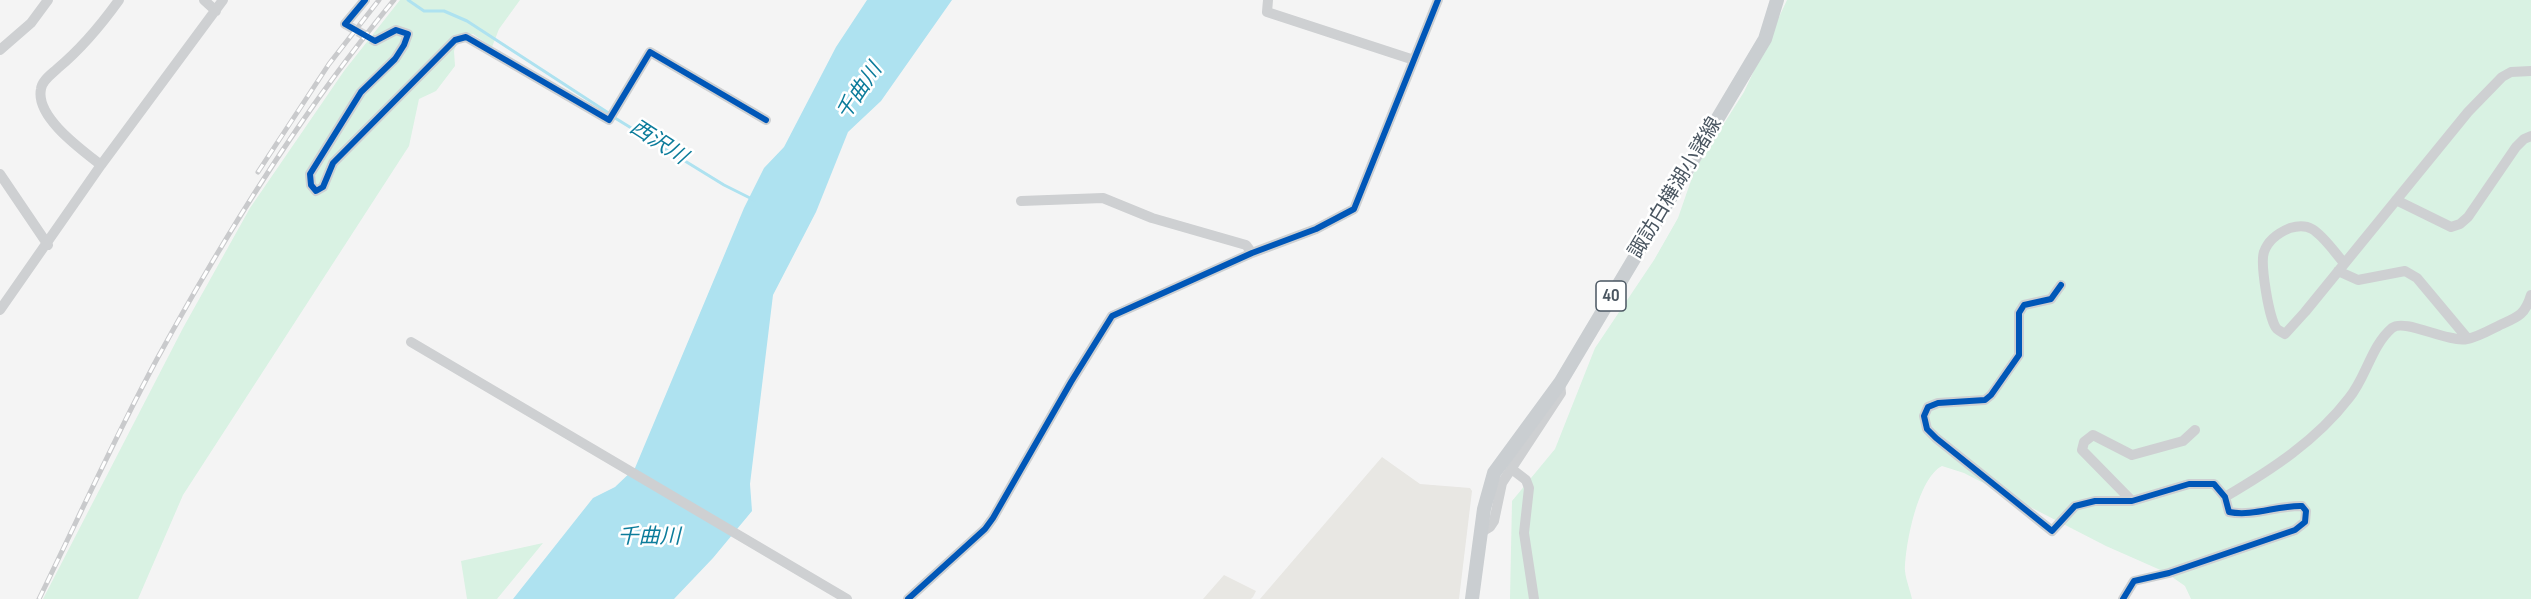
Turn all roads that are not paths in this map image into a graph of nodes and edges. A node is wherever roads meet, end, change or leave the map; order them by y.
1 (48, 0) edge
2 (119, 0) edge
3 (204, 0) edge
4 (223, 0) edge
5 (365, 0) edge
6 (1268, 0) edge
7 (1438, 0) edge
8 (1777, 0) edge
9 (216, 11) junction
10 (345, 24) dead end
11 (375, 41) dead end
12 (0, 50) edge
13 (1414, 60) junction
14 (2531, 71) edge
15 (766, 120) dead end
16 (2531, 136) edge
17 (101, 165) junction
18 (0, 174) edge
19 (2396, 200) junction
20 (1022, 201) dead end
21 (48, 245) junction
22 (1252, 253) junction
23 (2341, 267) junction
24 (2061, 285) dead end
25 (2531, 295) edge
26 (0, 310) edge
27 (2468, 339) junction
28 (411, 342) dead end
29 (1560, 383) junction
30 (2195, 430) dead end
31 (1513, 470) junction
32 (2225, 497) junction
33 (2132, 501) junction
34 (1480, 533) junction
35 (847, 599) edge
36 (908, 599) edge
37 (1472, 599) edge
38 (1534, 599) edge
39 (2123, 599) edge

1 - 12 street
2 - 17 street
3 - 9 street
4 - 9 street
5 - 10 street
6 - 13 street
7 - 13 street
8 - 29 main road, 諏訪白樺湖小諸線 / 40
9 - 17 street
11 - 15 street
13 - 22 street
14 - 19 street
16 - 19 street
17 - 21 street
18 - 21 street
19 - 23 street
20 - 22 street
21 - 26 street
22 - 36 street
23 - 23 street
23 - 27 street
24 - 33 street
25 - 27 street
27 - 32 street
28 - 35 street
29 - 31 street
29 - 34 main road, 諏訪白樺湖小諸線 / 40
30 - 33 street
31 - 34 street
31 - 38 street
32 - 33 street
32 - 39 street
34 - 37 main road, 諏訪白樺湖小諸線 / 40

